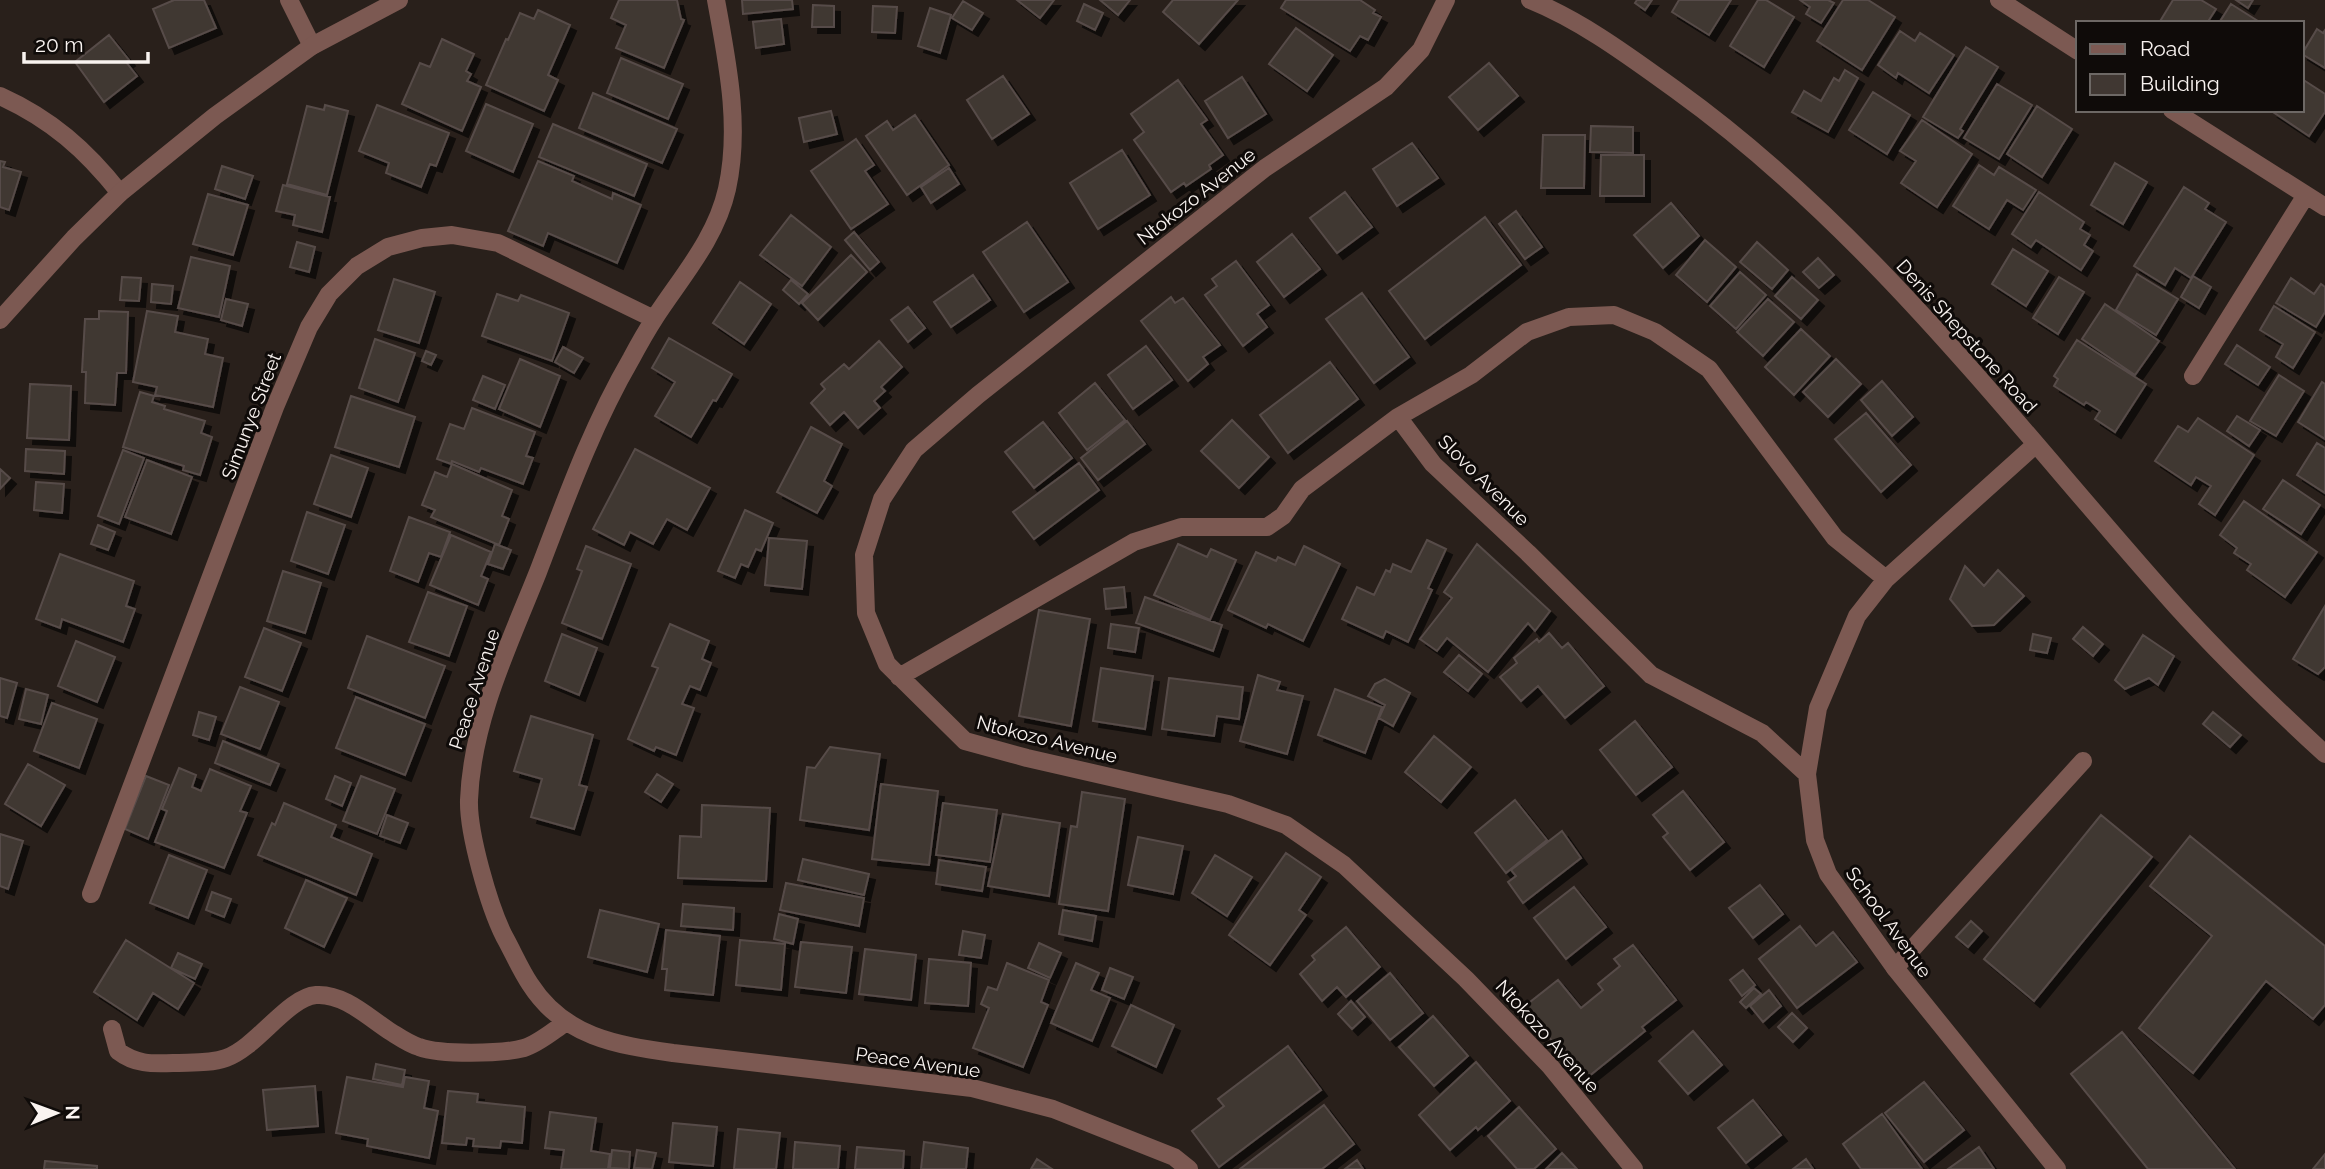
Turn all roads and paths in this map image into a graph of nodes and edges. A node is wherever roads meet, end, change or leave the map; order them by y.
1 (289, 0) edge
2 (399, 0) edge
3 (716, 0) edge
4 (1446, 0) edge
5 (1530, 0) edge
6 (1999, 0) edge
7 (312, 46) junction
8 (2076, 50) edge
9 (0, 96) edge
10 (2175, 112) edge
11 (120, 193) junction
12 (2306, 195) junction
13 (2325, 207) edge
14 (654, 319) junction
15 (0, 320) edge
16 (2193, 376) dead end
17 (1398, 417) junction
18 (2035, 445) junction
19 (1886, 579) junction
20 (899, 677) junction
21 (2325, 754) edge
22 (2083, 761) dead end
23 (1807, 774) junction
24 (91, 894) dead end
25 (1895, 968) junction
26 (565, 1023) junction
27 (112, 1030) dead end
28 (1189, 1169) edge
29 (1634, 1169) edge
30 (2057, 1169) edge

1 - 7 street
2 - 7 street
3 - 14 street, Peace Avenue
4 - 20 street, Ntokozo Avenue
5 - 18 street, Denis Shepstone Road
6 - 8 street
7 - 11 street
9 - 11 street
10 - 12 street
11 - 15 street
12 - 13 street
12 - 16 street
14 - 24 street, Simunye Street
14 - 26 street, Peace Avenue
17 - 19 street
17 - 20 street
17 - 23 street, Slovo Avenue
18 - 19 street, School Avenue
18 - 21 street, Denis Shepstone Road
19 - 23 street, School Avenue
20 - 29 street, Ntokozo Avenue
22 - 25 street
23 - 25 street, School Avenue
25 - 30 street, School Avenue
26 - 27 street
26 - 28 street, Peace Avenue

